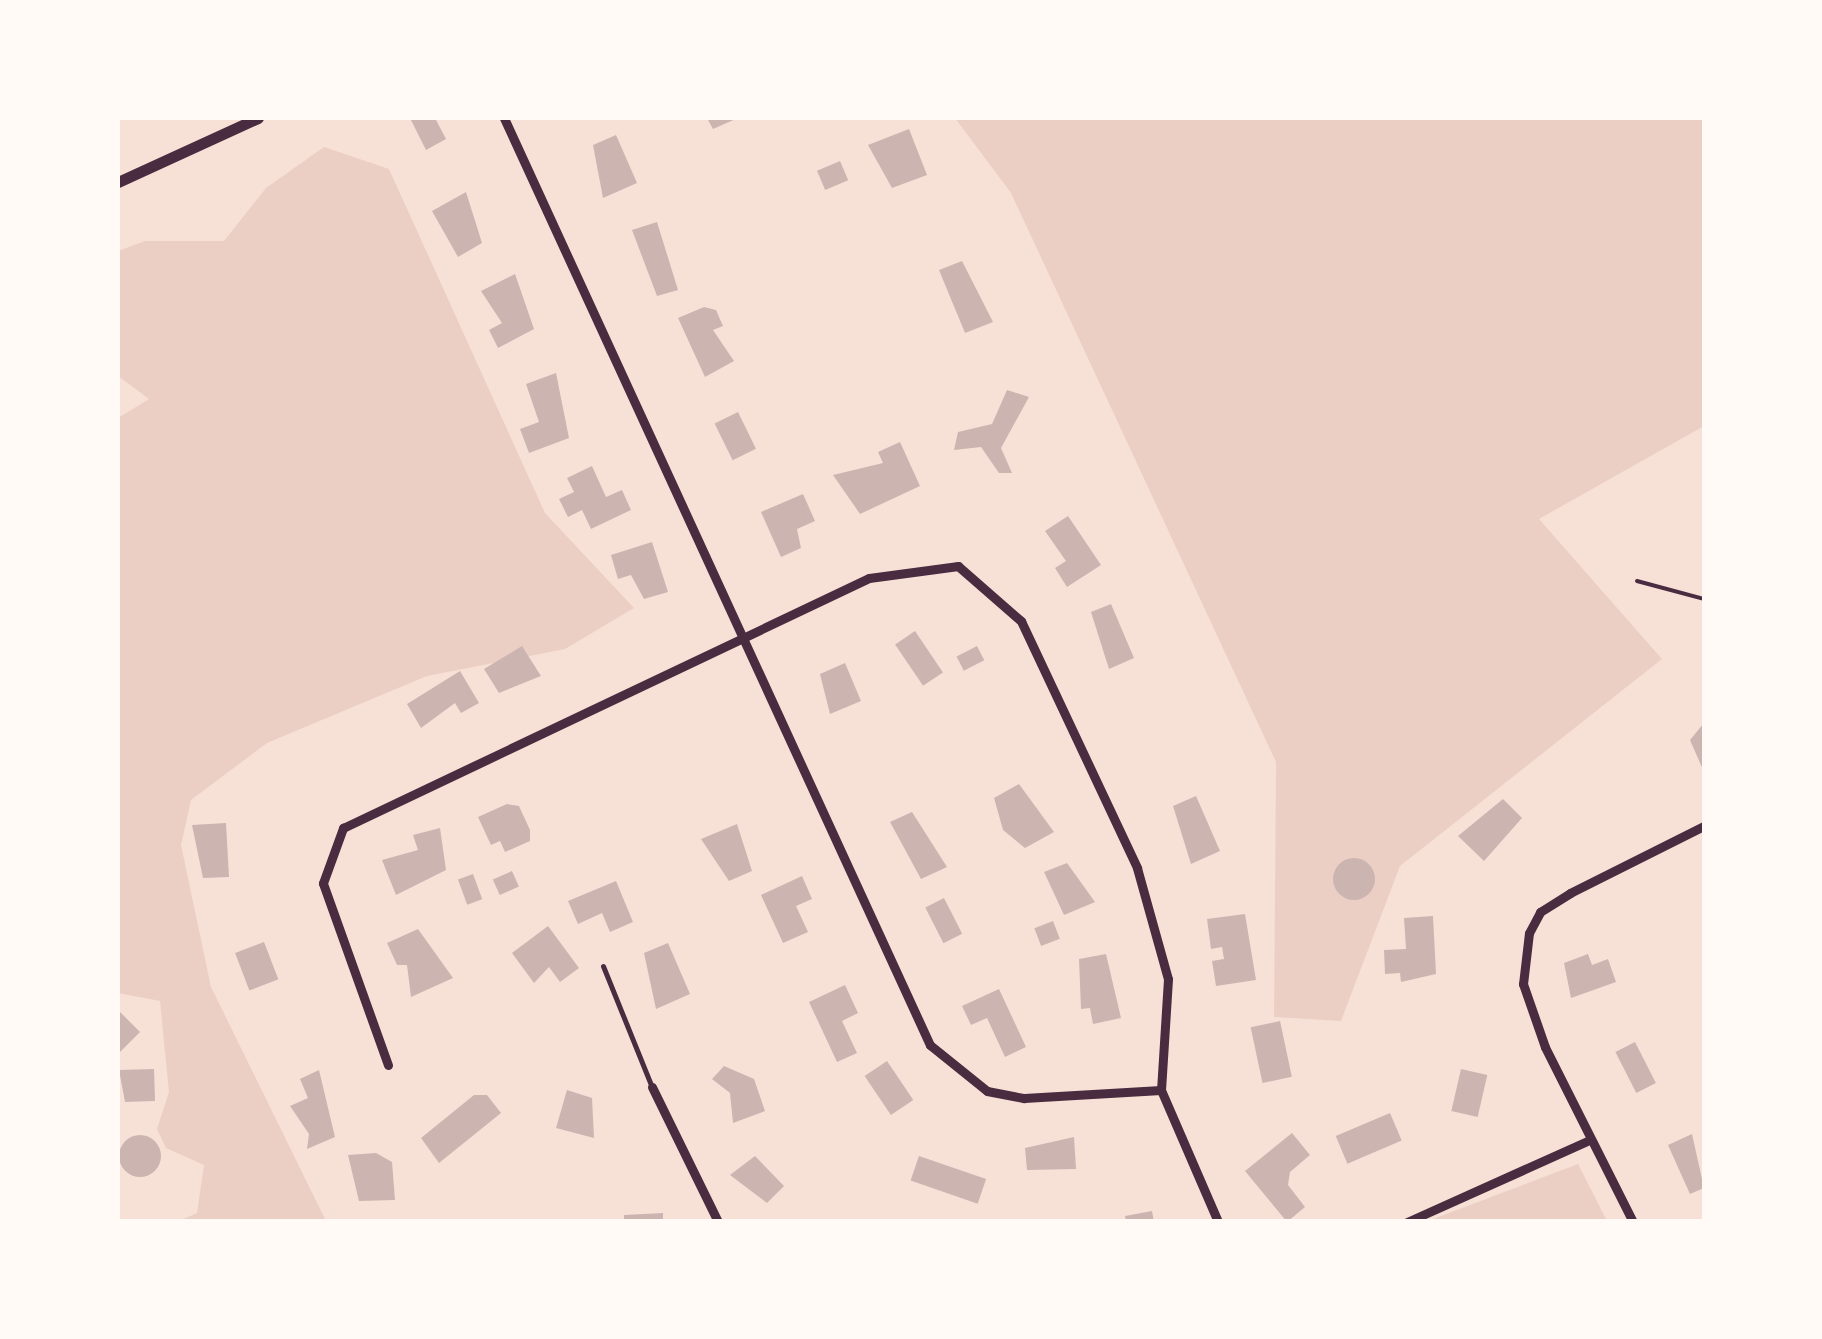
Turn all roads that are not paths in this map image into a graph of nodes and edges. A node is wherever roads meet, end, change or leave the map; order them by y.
1 (258, 118) edge
2 (504, 118) edge
3 (118, 182) edge
4 (742, 638) junction
5 (1704, 826) edge
6 (603, 966) dead end
7 (388, 1065) dead end
8 (652, 1087) joint
9 (1161, 1090) junction
10 (1587, 1141) junction
11 (718, 1222) edge
12 (1218, 1222) edge
13 (1407, 1222) edge
14 (1633, 1222) edge

1 - 3 street
2 - 4 street
4 - 7 street
4 - 9 street
4 - 9 street
5 - 10 street
6 - 8 lane
8 - 11 street
9 - 12 street
10 - 13 street
10 - 14 street

